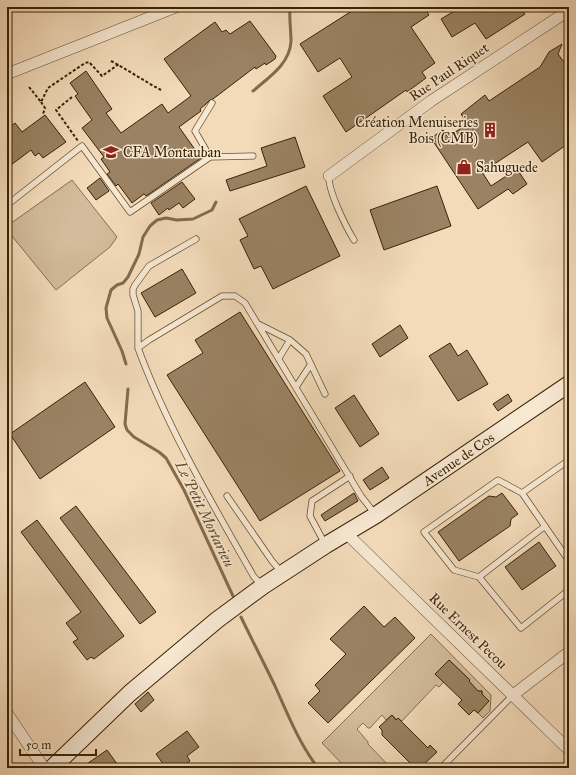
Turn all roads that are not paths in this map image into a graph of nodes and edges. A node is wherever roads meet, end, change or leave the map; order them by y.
1 (176, 7) edge
2 (567, 10) edge
3 (7, 74) edge
4 (212, 103) dead end
5 (253, 156) dead end
6 (210, 158) junction
7 (329, 176) joint
8 (7, 205) edge
9 (196, 239) dead end
10 (354, 240) dead end
11 (258, 324) junction
12 (290, 340) junction
13 (138, 348) junction
14 (279, 358) junction
15 (311, 364) junction
16 (569, 384) edge
17 (296, 387) junction
18 (326, 394) dead end
19 (569, 460) edge
20 (350, 476) junction
21 (522, 493) junction
22 (227, 496) dead end
23 (376, 515) junction
24 (545, 526) junction
25 (346, 533) junction
26 (326, 545) junction
27 (569, 561) edge
28 (282, 574) junction
29 (479, 577) junction
30 (263, 586) junction
31 (569, 590) edge
32 (569, 652) edge
33 (513, 695) junction
34 (7, 713) edge
35 (569, 750) edge
36 (44, 768) edge
37 (52, 768) edge
38 (441, 768) edge

1 - 3 street
2 - 7 street, Rue Paul Riquet
4 - 6 lane
5 - 6 lane
6 - 8 lane
7 - 10 lane
9 - 13 lane
11 - 12 lane
11 - 13 lane
11 - 14 lane
12 - 14 lane
12 - 15 lane
13 - 30 lane
14 - 17 lane
15 - 17 lane
15 - 18 lane
16 - 23 street, Avenue de Cos
17 - 20 lane
19 - 21 lane
20 - 23 lane
20 - 26 lane
21 - 24 lane
21 - 29 lane
22 - 28 lane
23 - 25 street, Avenue de Cos
24 - 27 lane
24 - 29 lane
25 - 26 street, Avenue de Cos
25 - 33 street, Rue Ernest Pecou
26 - 28 street, Avenue de Cos
28 - 30 street, Avenue de Cos
29 - 31 lane
30 - 37 street, Avenue de Cos
32 - 33 street
33 - 35 street, Rue Ernest Pecou
33 - 38 lane
34 - 36 street

